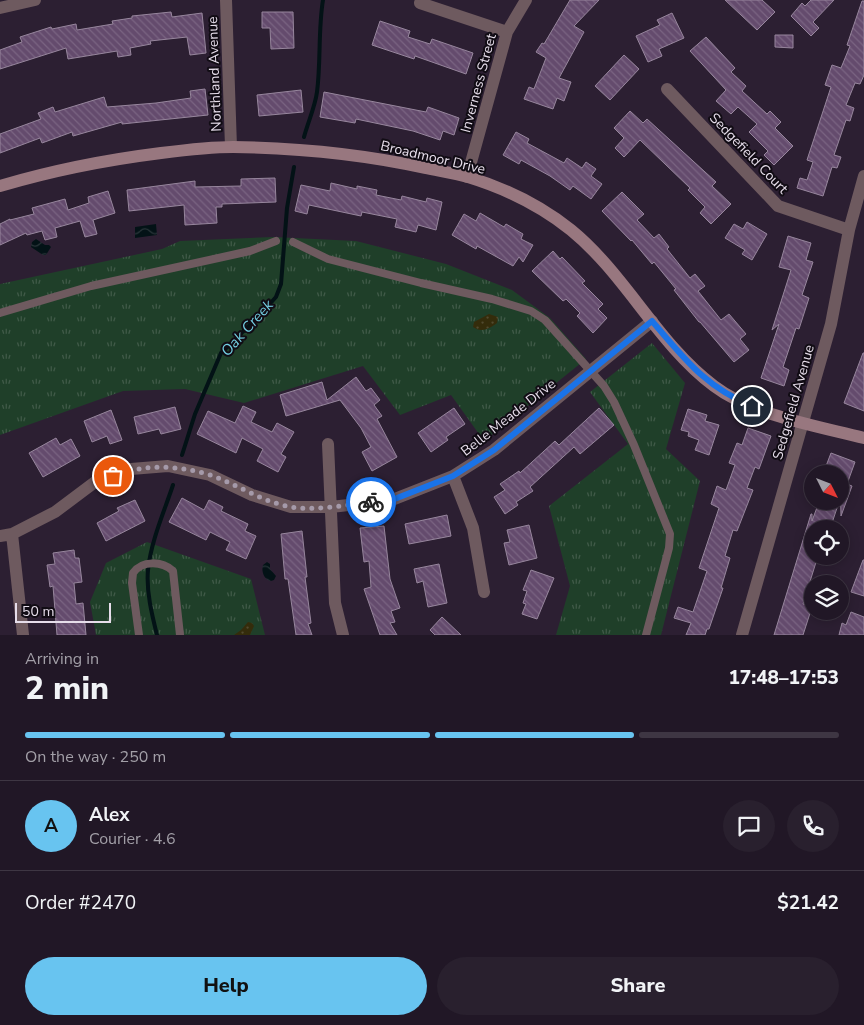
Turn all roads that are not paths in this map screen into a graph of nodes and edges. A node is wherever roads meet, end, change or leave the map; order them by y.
1 (35, 0) edge
2 (226, 0) edge
3 (526, 0) edge
4 (420, 3) dead end
5 (0, 8) edge
6 (507, 32) junction
7 (667, 89) dead end
8 (231, 147) junction
9 (864, 176) edge
10 (467, 177) junction
11 (0, 186) edge
12 (849, 230) junction
13 (276, 241) dead end
14 (293, 242) dead end
15 (0, 313) edge
16 (652, 321) junction
17 (590, 372) junction
18 (803, 423) junction
19 (864, 438) edge
20 (328, 444) dead end
21 (453, 476) junction
22 (331, 507) junction
23 (6, 535) edge
24 (484, 592) dead end
25 (23, 635) edge
26 (139, 635) edge
27 (180, 635) edge
28 (343, 635) edge
29 (646, 635) edge
30 (742, 635) edge

1 - 5 street
2 - 8 street, Northland Avenue
3 - 6 street, Inverness Street
4 - 6 street
6 - 10 street, Inverness Street
7 - 12 street, Sedgefield Court
8 - 10 street, Broadmoor Drive
8 - 11 street, Broadmoor Drive
9 - 12 street, Sedgefield Avenue
10 - 16 street, Broadmoor Drive
12 - 18 street, Sedgefield Avenue
13 - 15 lane
14 - 17 lane
16 - 17 street, Belle Meade Drive
16 - 18 street, Broadmoor Drive
17 - 21 street, Belle Meade Drive
17 - 29 lane
18 - 19 street, Broadmoor Drive
18 - 30 street, Sedgefield Avenue
20 - 22 street
21 - 22 street, Belle Meade Drive
21 - 24 street
22 - 23 street, Belle Meade Drive
22 - 28 street
23 - 25 street
26 - 27 lane

